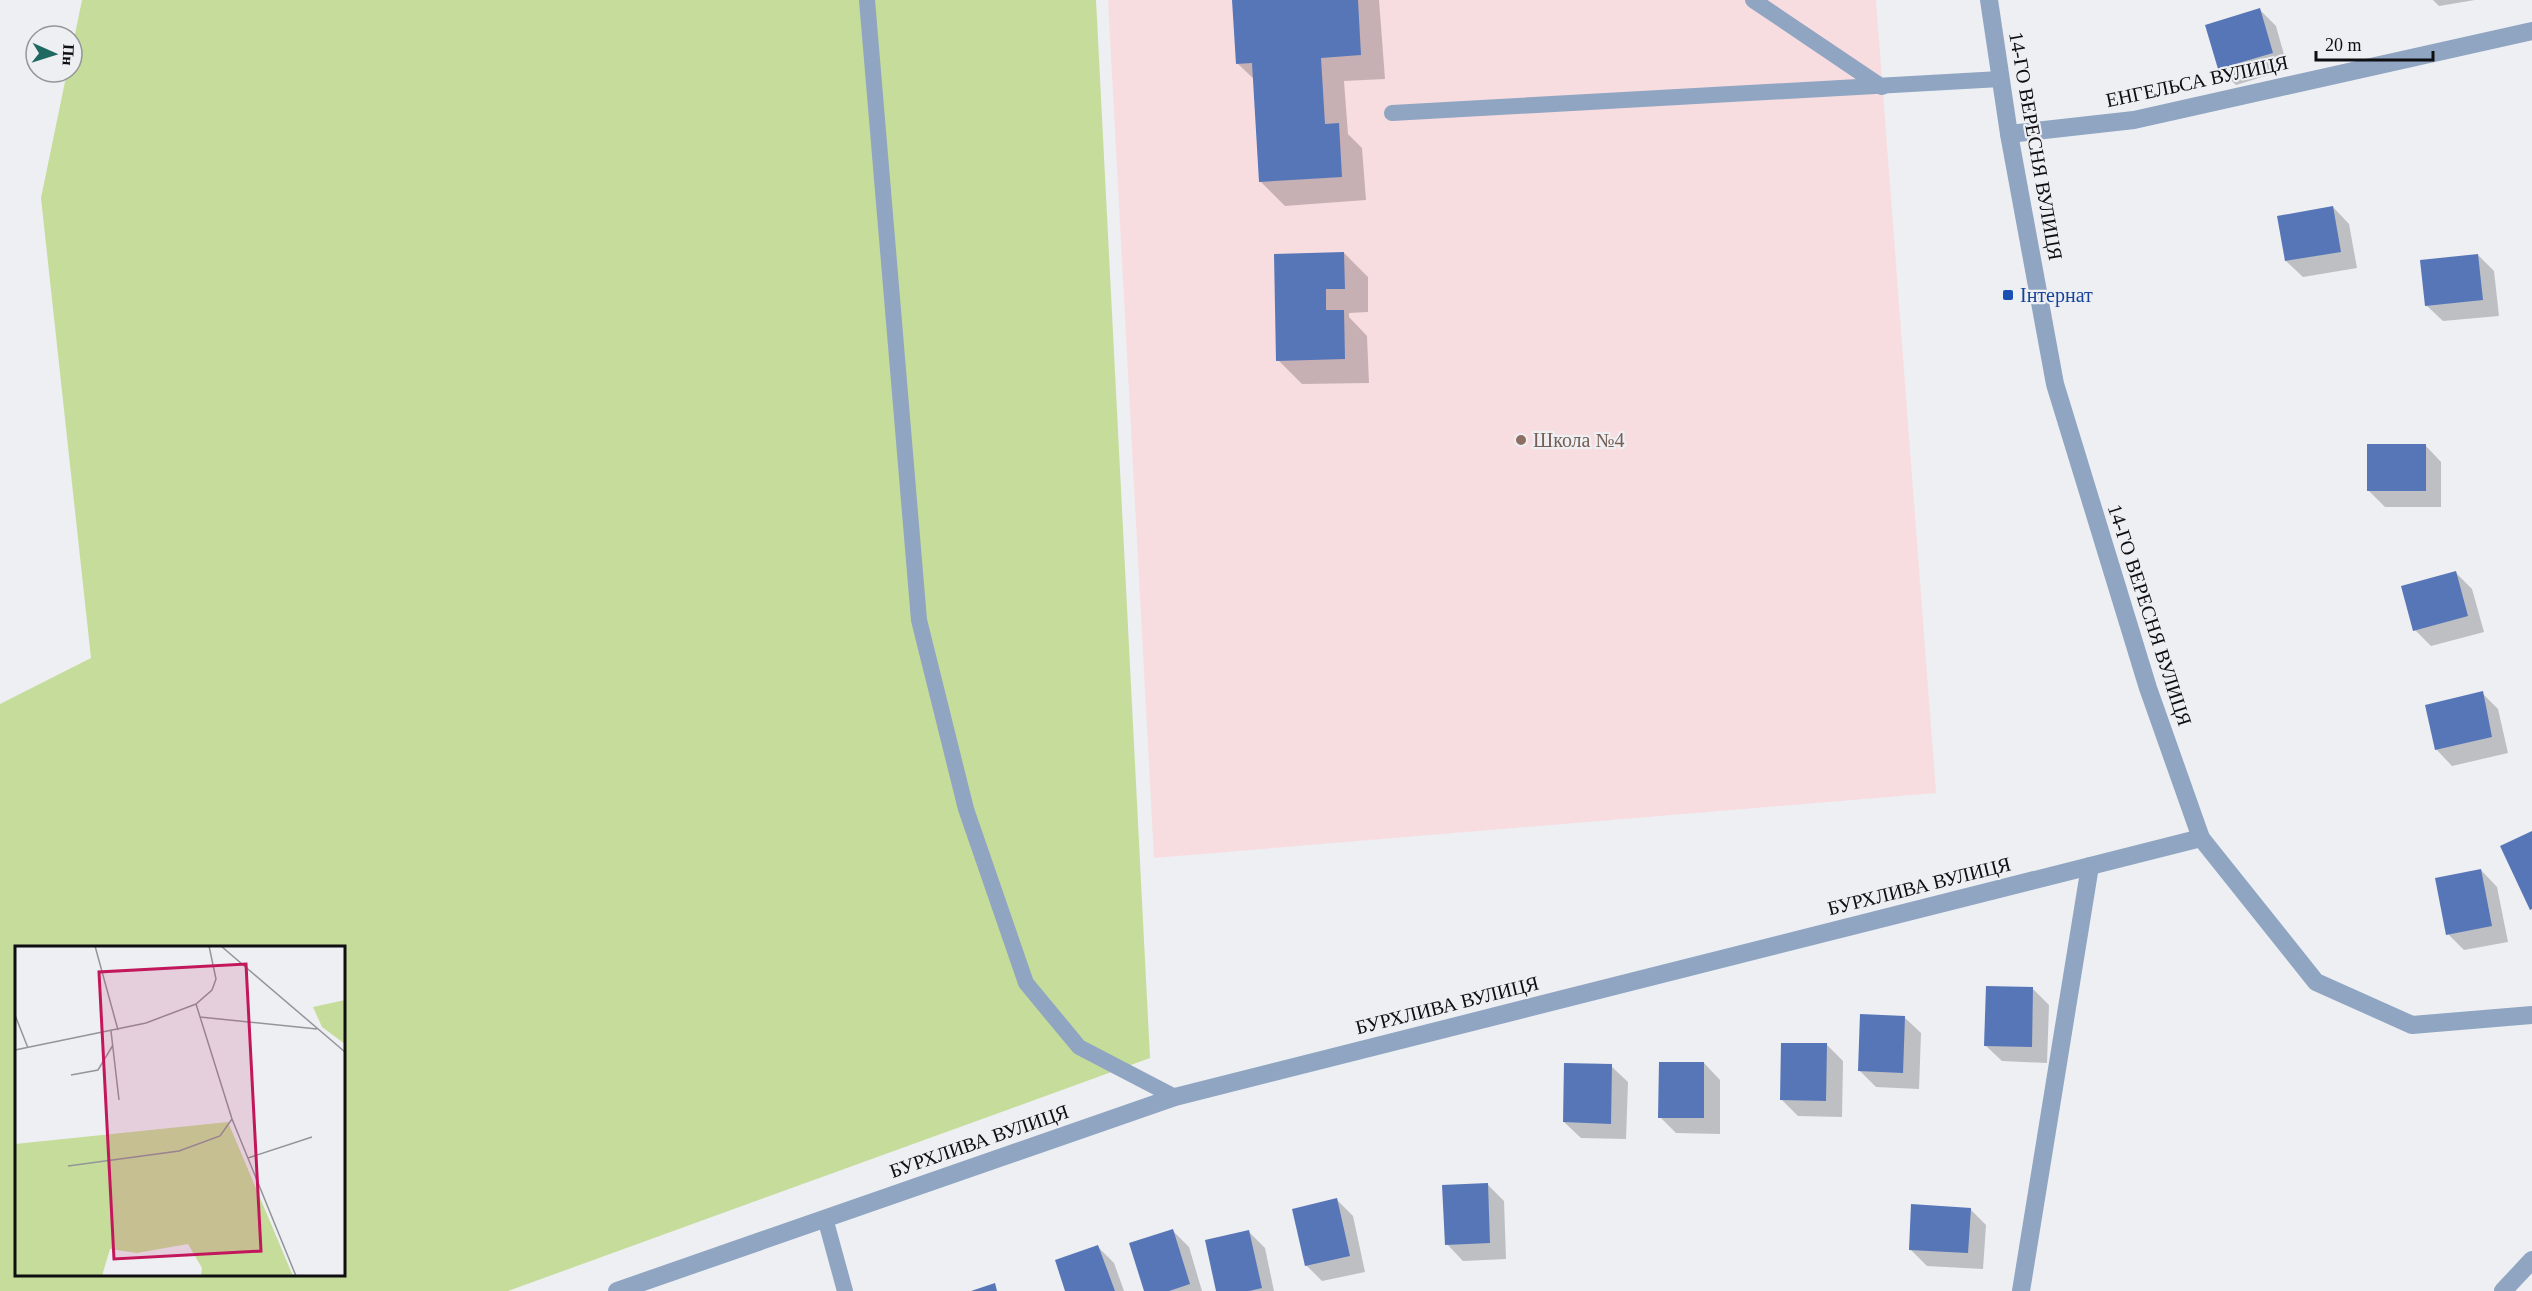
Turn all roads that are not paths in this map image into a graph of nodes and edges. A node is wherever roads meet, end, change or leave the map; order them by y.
1 (867, 0) edge
2 (1753, 0) edge
3 (1989, 0) edge
4 (2532, 31) edge
5 (2000, 79) junction
6 (1882, 87) junction
7 (1392, 113) dead end
8 (2009, 134) junction
9 (2201, 838) junction
10 (2090, 866) junction
11 (2532, 1015) edge
12 (1175, 1097) junction
13 (825, 1218) junction
14 (2532, 1260) edge
15 (617, 1291) edge
16 (845, 1291) edge
17 (2021, 1291) edge
18 (2503, 1291) edge

1 - 12 lane
2 - 6 lane
3 - 5 street, 14-ГО ВЕРЕСНЯ ВУЛИЦЯ
4 - 8 street, ЕНГЕЛЬСА ВУЛИЦЯ
5 - 6 lane
5 - 8 street, 14-ГО ВЕРЕСНЯ ВУЛИЦЯ
6 - 7 lane
8 - 9 street, 14-ГО ВЕРЕСНЯ ВУЛИЦЯ
9 - 10 street, БУРХЛИВА ВУЛИЦЯ
9 - 11 street, 14-ГО ВЕРЕСНЯ ВУЛИЦЯ
10 - 12 street, БУРХЛИВА ВУЛИЦЯ
10 - 17 street
12 - 13 street, БУРХЛИВА ВУЛИЦЯ
13 - 15 street, БУРХЛИВА ВУЛИЦЯ
13 - 16 lane
14 - 18 street

